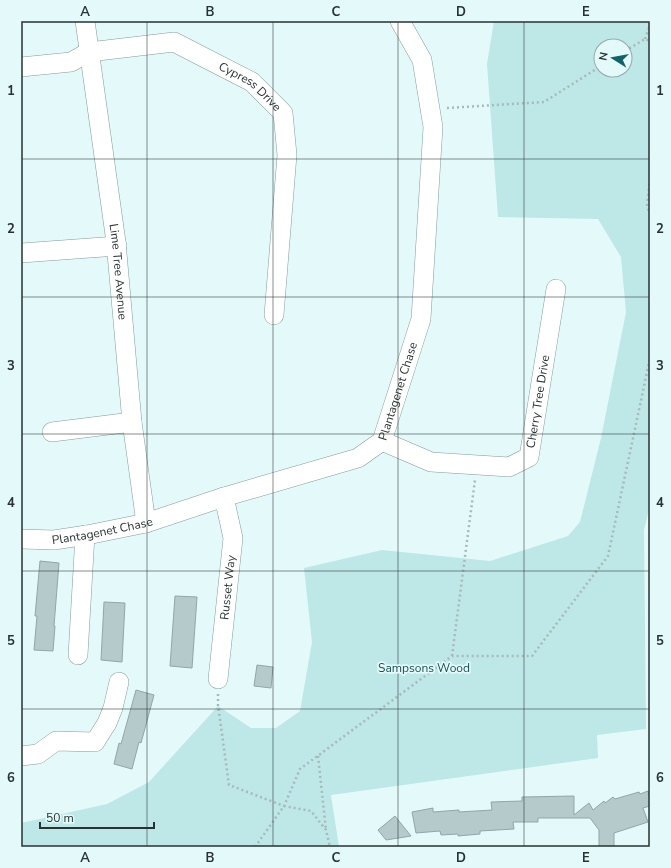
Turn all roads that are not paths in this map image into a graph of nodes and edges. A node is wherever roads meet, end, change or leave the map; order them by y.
1 (85, 21) edge
2 (400, 21) edge
3 (89, 52) junction
4 (21, 67) edge
5 (117, 246) junction
6 (21, 253) edge
7 (556, 289) dead end
8 (274, 315) dead end
9 (132, 422) junction
10 (52, 432) dead end
11 (382, 441) junction
12 (224, 497) junction
13 (146, 523) junction
14 (85, 536) junction
15 (21, 538) edge
16 (78, 656) dead end
17 (218, 679) road end
18 (119, 682) dead end
19 (21, 756) edge

1 - 3 street, Lime Tree Avenue
2 - 11 street, Plantagenet Chase
3 - 4 street
3 - 5 street, Lime Tree Avenue
3 - 8 street, Cypress Drive
5 - 6 street
5 - 9 street, Lime Tree Avenue
7 - 11 street, Cherry Tree Drive
9 - 10 street
9 - 13 street, Lime Tree Avenue
11 - 12 street, Plantagenet Chase
12 - 13 street, Plantagenet Chase
12 - 17 street, Russet Way
13 - 14 street, Plantagenet Chase
14 - 15 street, Plantagenet Chase
14 - 16 street
18 - 19 street

